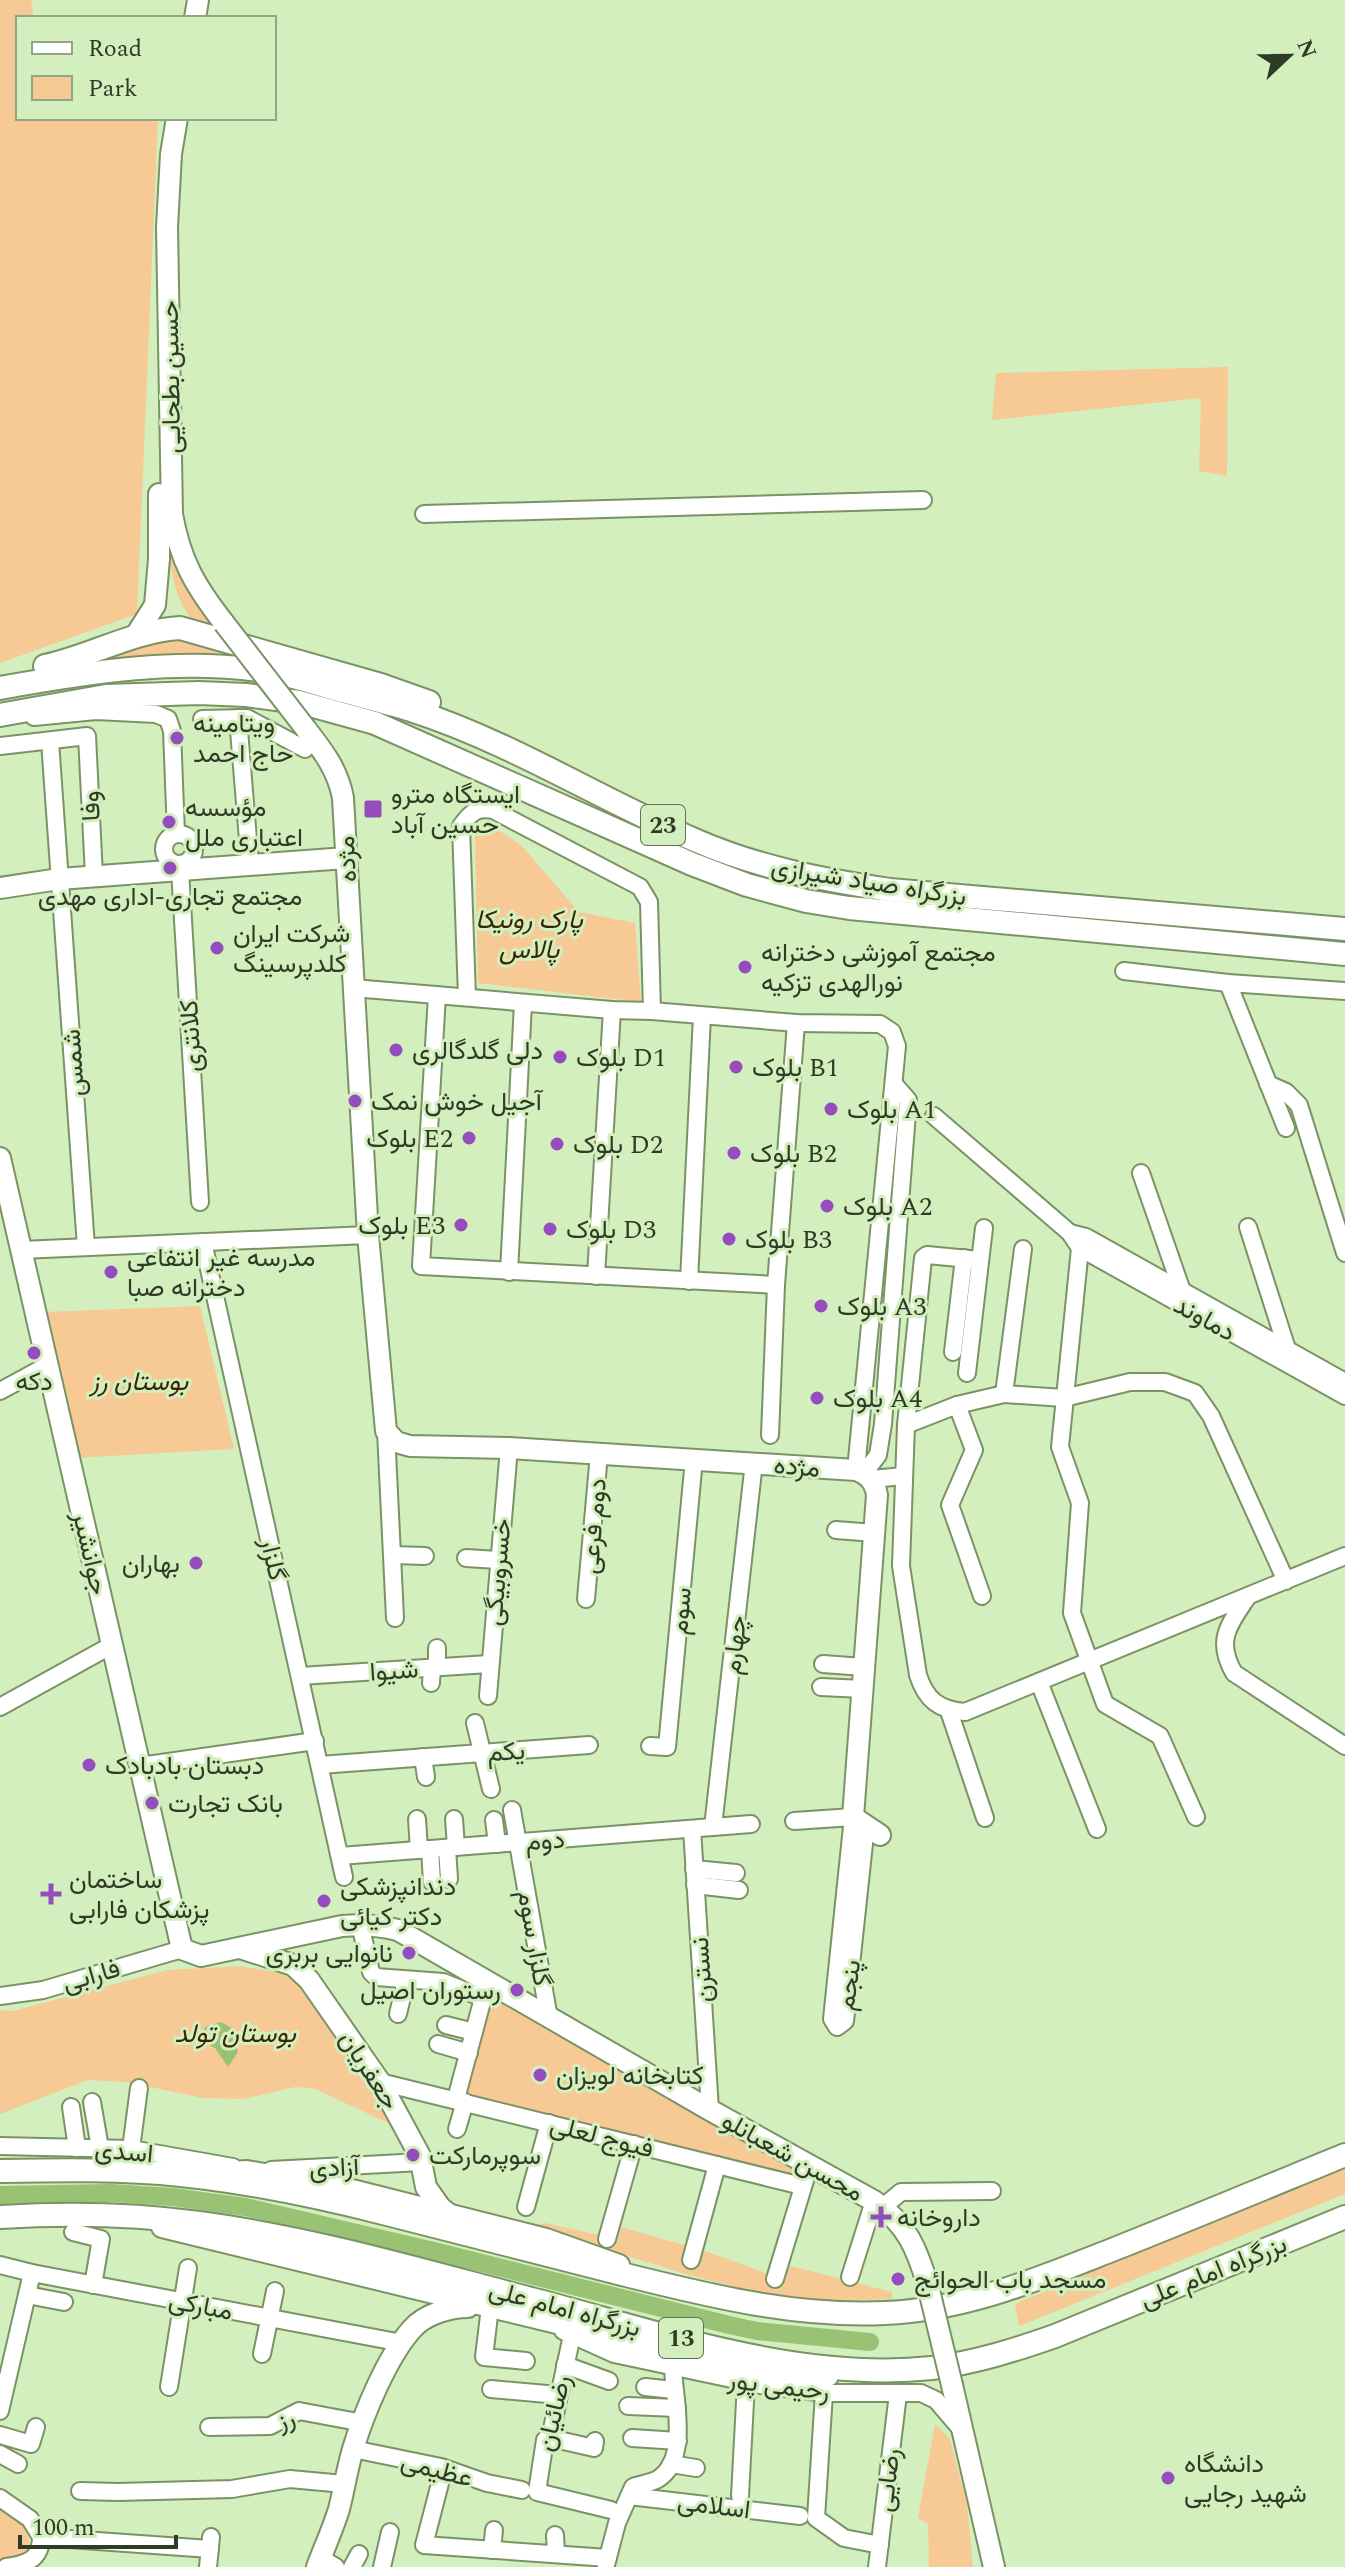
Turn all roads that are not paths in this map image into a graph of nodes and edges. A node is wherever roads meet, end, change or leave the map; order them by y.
1 (177, 120) edge
2 (167, 227) junction
3 (923, 500) dead end
4 (424, 514) dead end
5 (136, 635) junction
6 (0, 686) edge
7 (0, 716) edge
8 (238, 718) junction
9 (202, 719) dead end
10 (306, 739) junction
11 (50, 741) junction
12 (0, 746) edge
13 (545, 768) junction
14 (176, 834) junction
15 (346, 858) junction
16 (180, 864) junction
17 (250, 864) junction
18 (94, 876) junction
19 (59, 879) junction
20 (0, 888) edge
21 (1345, 929) edge
22 (1345, 954) edge
23 (1124, 971) dead end
24 (1228, 983) junction
25 (353, 988) junction
26 (437, 995) junction
27 (1343, 995) edge
28 (467, 997) junction
29 (523, 1004) junction
30 (612, 1010) junction
31 (652, 1011) junction
32 (702, 1016) junction
33 (796, 1023) junction
34 (1268, 1084) junction
35 (934, 1116) dead end
36 (1286, 1128) dead end
37 (0, 1158) edge
38 (1141, 1173) dead end
39 (200, 1202) dead end
40 (1248, 1227) dead end
41 (984, 1228) dead end
42 (1070, 1233) junction
43 (368, 1235) junction
44 (203, 1242) junction
45 (86, 1247) junction
46 (1080, 1248) junction
47 (1023, 1249) dead end
48 (21, 1250) junction
49 (1345, 1253) edge
50 (972, 1259) junction
51 (509, 1272) junction
52 (596, 1276) junction
53 (689, 1281) junction
54 (776, 1285) junction
55 (1182, 1291) junction
56 (953, 1352) dead end
57 (1283, 1355) junction
58 (48, 1365) junction
59 (967, 1373) dead end
60 (1345, 1382) edge
61 (0, 1391) edge
62 (1004, 1394) junction
63 (1345, 1396) edge
64 (1064, 1398) junction
65 (957, 1405) junction
66 (906, 1425) junction
67 (386, 1431) junction
68 (770, 1435) dead end
69 (509, 1448) junction
70 (599, 1454) junction
71 (694, 1459) junction
72 (754, 1462) junction
73 (864, 1474) junction
74 (904, 1476) junction
75 (836, 1530) dead end
76 (874, 1533) junction
77 (393, 1555) junction
78 (425, 1556) dead end
79 (1345, 1556) edge
80 (466, 1558) dead end
81 (498, 1560) junction
82 (1286, 1581) junction
83 (982, 1596) dead end
84 (1248, 1596) junction
85 (586, 1599) dead end
86 (395, 1618) dead end
87 (112, 1645) junction
88 (437, 1648) dead end
89 (1089, 1661) junction
90 (489, 1664) junction
91 (823, 1664) dead end
92 (864, 1667) junction
93 (433, 1673) junction
94 (300, 1676) junction
95 (1039, 1682) junction
96 (821, 1687) dead end
97 (863, 1689) junction
98 (488, 1696) dead end
99 (0, 1707) edge
100 (949, 1711) junction
101 (475, 1723) dead end
102 (315, 1741) junction
103 (589, 1745) dead end
104 (650, 1746) dead end
105 (1345, 1746) edge
106 (482, 1753) junction
107 (423, 1757) junction
108 (320, 1765) junction
109 (140, 1766) junction
110 (426, 1777) dead end
111 (491, 1789) dead end
112 (512, 1810) dead end
113 (1196, 1817) dead end
114 (985, 1818) dead end
115 (417, 1819) dead end
116 (454, 1819) dead end
117 (494, 1820) dead end
118 (794, 1821) dead end
119 (751, 1824) dead end
120 (866, 1826) junction
121 (713, 1827) junction
122 (692, 1829) junction
123 (1097, 1829) dead end
124 (518, 1842) junction
125 (497, 1844) junction
126 (438, 1848) junction
127 (340, 1856) junction
128 (344, 1877) dead end
129 (695, 1877) junction
130 (449, 1879) dead end
131 (432, 1882) dead end
132 (738, 1882) dead end
133 (360, 1924) junction
134 (289, 1938) junction
135 (182, 1949) junction
136 (243, 1949) junction
137 (293, 1965) junction
138 (406, 1980) junction
139 (0, 1996) edge
140 (398, 2014) dead end
141 (549, 2018) junction
142 (446, 2025) dead end
143 (474, 2032) junction
144 (438, 2044) dead end
145 (469, 2053) junction
146 (380, 2082) junction
147 (139, 2088) dead end
148 (419, 2091) junction
149 (461, 2100) junction
150 (92, 2102) dead end
151 (71, 2107) dead end
152 (710, 2110) junction
153 (403, 2120) junction
154 (549, 2123) junction
155 (457, 2129) dead end
156 (634, 2144) junction
157 (0, 2146) edge
158 (77, 2148) junction
159 (100, 2148) junction
160 (131, 2149) junction
161 (1345, 2155) edge
162 (421, 2162) junction
163 (810, 2164) junction
164 (717, 2165) junction
165 (0, 2171) edge
166 (247, 2171) junction
167 (180, 2175) junction
168 (802, 2186) junction
169 (426, 2187) junction
170 (992, 2191) dead end
171 (392, 2199) junction
172 (879, 2204) junction
173 (526, 2207) dead end
174 (450, 2215) junction
175 (111, 2216) junction
176 (0, 2217) edge
177 (1345, 2217) edge
178 (73, 2232) dead end
179 (607, 2239) dead end
180 (691, 2260) dead end
181 (0, 2265) edge
182 (188, 2268) dead end
183 (32, 2273) junction
184 (850, 2277) dead end
185 (775, 2279) dead end
186 (93, 2285) junction
187 (399, 2285) junction
188 (275, 2291) dead end
189 (698, 2293) junction
190 (27, 2295) junction
191 (64, 2302) dead end
192 (182, 2302) junction
193 (490, 2307) junction
194 (270, 2318) junction
195 (540, 2320) junction
196 (572, 2335) junction
197 (407, 2336) junction
198 (262, 2354) dead end
199 (526, 2361) dead end
200 (565, 2365) junction
201 (673, 2368) junction
202 (874, 2371) junction
203 (609, 2381) dead end
204 (746, 2383) junction
205 (169, 2387) dead end
206 (645, 2387) dead end
207 (491, 2389) dead end
208 (674, 2390) junction
209 (824, 2393) junction
210 (898, 2394) junction
211 (558, 2395) junction
212 (628, 2406) dead end
213 (677, 2408) junction
214 (0, 2411) edge
215 (363, 2423) junction
216 (36, 2427) dead end
217 (209, 2427) dead end
218 (964, 2432) junction
219 (0, 2435) edge
220 (550, 2438) junction
221 (632, 2438) dead end
222 (678, 2441) junction
223 (353, 2449) junction
224 (595, 2450) dead end
225 (0, 2454) edge
226 (18, 2464) dead end
227 (671, 2464) junction
228 (444, 2468) junction
229 (696, 2468) dead end
230 (344, 2484) junction
231 (80, 2491) dead end
232 (530, 2491) junction
233 (629, 2496) junction
234 (740, 2496) dead end
235 (0, 2498) edge
236 (611, 2510) dead end
237 (808, 2517) junction
238 (494, 2530) dead end
239 (390, 2532) dead end
240 (555, 2535) dead end
241 (41, 2537) junction
242 (880, 2545) junction
243 (492, 2550) junction
244 (556, 2554) junction
245 (607, 2563) edge
246 (342, 2564) edge
247 (6, 2567) edge
248 (208, 2567) edge
249 (382, 2567) edge
250 (877, 2567) edge
251 (994, 2567) edge

1 - 2 main road, حسین بطحایی
2 - 5 main road
2 - 10 main road, حسین بطحایی, bridge
3 - 4 street
5 - 6 highway
5 - 13 highway
6 - 13 highway, بزرگراه صیاد شیرازی / 23
7 - 14 street
7 - 22 highway, بزرگراه صیاد شیرازی / 23
8 - 9 street
8 - 10 street
8 - 17 street
10 - 15 main road, مژده
11 - 12 street
11 - 18 street, وفا
11 - 19 street, شمس
13 - 21 highway, بزرگراه صیاد شیرازی / 23
14 - 16 street
14 - 16 street
15 - 17 main road
15 - 25 main road, مژده
16 - 17 main road
16 - 18 main road
16 - 39 street, کلانتری
18 - 19 main road
19 - 20 main road
19 - 45 street, شمس
23 - 24 street
24 - 27 street
24 - 34 street
25 - 26 street
25 - 43 main road, مژده
26 - 28 street
26 - 51 street
28 - 29 street
28 - 31 street
29 - 30 street
29 - 51 street
30 - 31 street
30 - 52 street
31 - 32 street
32 - 33 street
32 - 53 street
33 - 54 street
33 - 73 street
34 - 36 street
34 - 49 street
35 - 42 street, دماوند
37 - 48 main road, جوانشیر
38 - 55 street
40 - 57 street
41 - 50 street
42 - 46 street, دماوند
42 - 55 street, دماوند
43 - 44 street
43 - 67 main road, مژده
44 - 45 street
44 - 94 street, گلزار
45 - 48 street
46 - 57 street, دماوند
46 - 64 street
47 - 62 street
48 - 58 main road, جوانشیر
50 - 56 street
50 - 59 street
50 - 66 street
51 - 52 street
52 - 53 street
53 - 54 street
54 - 68 street
55 - 57 street, دماوند
57 - 60 street, دماوند
57 - 63 street, دماوند
58 - 61 street
58 - 87 main road, جوانشیر
62 - 64 street
62 - 65 street
64 - 82 street
64 - 89 street
65 - 66 street
65 - 83 street
66 - 74 street
67 - 69 main road, مژده
67 - 77 street, مژده
69 - 70 main road, مژده
69 - 81 street, خسروبیگی
70 - 71 main road, مژده
70 - 85 street, دوم فرعی
71 - 72 main road, مژده
71 - 104 street, سوم
72 - 73 main road, مژده
72 - 121 street, چهارم
73 - 74 street
73 - 76 main road
74 - 100 street
75 - 76 street
76 - 92 main road
77 - 78 street
77 - 86 street, مژده
79 - 82 street
80 - 81 street
81 - 90 street, خسروبیگی
82 - 84 street
84 - 89 street
84 - 105 street
87 - 99 street
87 - 109 main road, جوانشیر
88 - 93 street
89 - 95 street
89 - 113 street
90 - 93 street, شیوا
90 - 98 street, خسروبیگی
91 - 92 street
92 - 97 main road
93 - 94 street, شیوا
94 - 102 street, گلزار
95 - 100 street
95 - 123 street
96 - 97 street
97 - 120 main road
100 - 114 street
101 - 106 street
102 - 108 street, گلزار
102 - 109 street
103 - 106 street, یکم
106 - 107 street, یکم
106 - 111 street
107 - 108 street, یکم
107 - 110 street
108 - 127 street, گلزار
109 - 135 main road, جوانشیر
112 - 124 street, گلزار سوم
115 - 126 street
116 - 126 street
117 - 125 street
118 - 120 street
119 - 121 street, دوم
120 - 120 street, پنجم
121 - 122 street, دوم
122 - 124 street, دوم
122 - 129 street, نسترن
124 - 125 street, دوم
124 - 141 street, گلزار سوم
125 - 126 street, دوم
126 - 127 street, دوم
126 - 130 street
126 - 131 street
127 - 128 street, گلزار
129 - 132 street
129 - 152 street, نسترن
133 - 134 main road, محسن شعبانلو
133 - 138 street
133 - 141 main road, محسن شعبانلو
134 - 136 main road, محسن شعبانلو
134 - 137 main road
135 - 136 main road, محسن شعبانلو
135 - 139 street, فارابی
136 - 137 main road
137 - 146 main road, جعفریان
138 - 140 street
138 - 143 street
141 - 152 main road, محسن شعبانلو
142 - 143 street
143 - 145 street
144 - 145 street
145 - 149 street
146 - 148 street, فیوج لعلی
146 - 153 main road, جعفریان
147 - 160 street
148 - 149 street, فیوج لعلی
148 - 153 street
149 - 154 street, فیوج لعلی
149 - 155 street
150 - 159 street
151 - 158 street
152 - 163 main road, محسن شعبانلو
153 - 162 main road, جعفریان
154 - 156 street, فیوج لعلی
154 - 173 street
156 - 164 street, فیوج لعلی
156 - 179 street
157 - 158 street, اسدی
158 - 159 street, اسدی
159 - 160 street, اسدی
160 - 166 street, اسدی
161 - 189 highway, بزرگراه امام علی / 13
162 - 166 street, آزادی
162 - 169 main road, جعفریان
163 - 168 street
163 - 172 main road, محسن شعبانلو
164 - 168 street, فیوج لعلی
164 - 180 street
165 - 167 highway, بزرگراه امام علی / 13
166 - 167 main road
166 - 171 main road
167 - 189 highway, بزرگراه امام علی / 13
168 - 185 street
169 - 171 main road
169 - 174 main road, جعفریان
170 - 172 street
171 - 174 main road
172 - 184 street
172 - 218 main road, محسن شعبانلو, bridge
174 - 189 main road
175 - 176 highway, بزرگراه امام علی / 13
175 - 187 main road
175 - 202 highway, بزرگراه امام علی / 13
177 - 202 highway, بزرگراه امام علی / 13
178 - 186 street
181 - 183 street, مبارکی
182 - 192 street
183 - 186 street, مبارکی
183 - 190 street
186 - 192 street, مبارکی
187 - 193 main road
187 - 197 main road
188 - 194 street
190 - 191 street
190 - 214 street
192 - 194 street, مبارکی
192 - 205 street
193 - 195 main road
193 - 197 main road
193 - 199 street
194 - 197 street, مبارکی
194 - 198 street
195 - 196 street, رحیمی پور
195 - 202 main road
196 - 200 street, رضائیان
196 - 201 street, رحیمی پور
197 - 215 main road
200 - 203 street
200 - 211 street, رضائیان
201 - 204 street, رحیمی پور
201 - 208 street
204 - 209 street, رحیمی پور
204 - 234 street
206 - 208 street
207 - 211 street
208 - 213 street
209 - 210 street, رحیمی پور
209 - 237 street
210 - 218 street, رحیمی پور
210 - 242 street, رضایی
211 - 220 street, رضائیان
212 - 213 street
213 - 222 street
215 - 217 street, رز
215 - 223 main road
216 - 219 street
218 - 251 main road, محسن شعبانلو
220 - 224 street
220 - 232 street, رضائیان
221 - 222 street
222 - 227 street
223 - 228 street, عظیمی
223 - 230 main road
225 - 226 street
227 - 229 street
227 - 233 street
228 - 232 street, عظیمی
228 - 243 street
230 - 231 street
230 - 246 main road
232 - 236 street, عظیمی
233 - 237 street, اسلامی
233 - 245 street
235 - 241 street
237 - 242 street, اسلامی
238 - 243 street
239 - 249 street
240 - 244 street
241 - 247 street
241 - 248 street
242 - 250 street, رضایی
243 - 244 street
244 - 245 street

